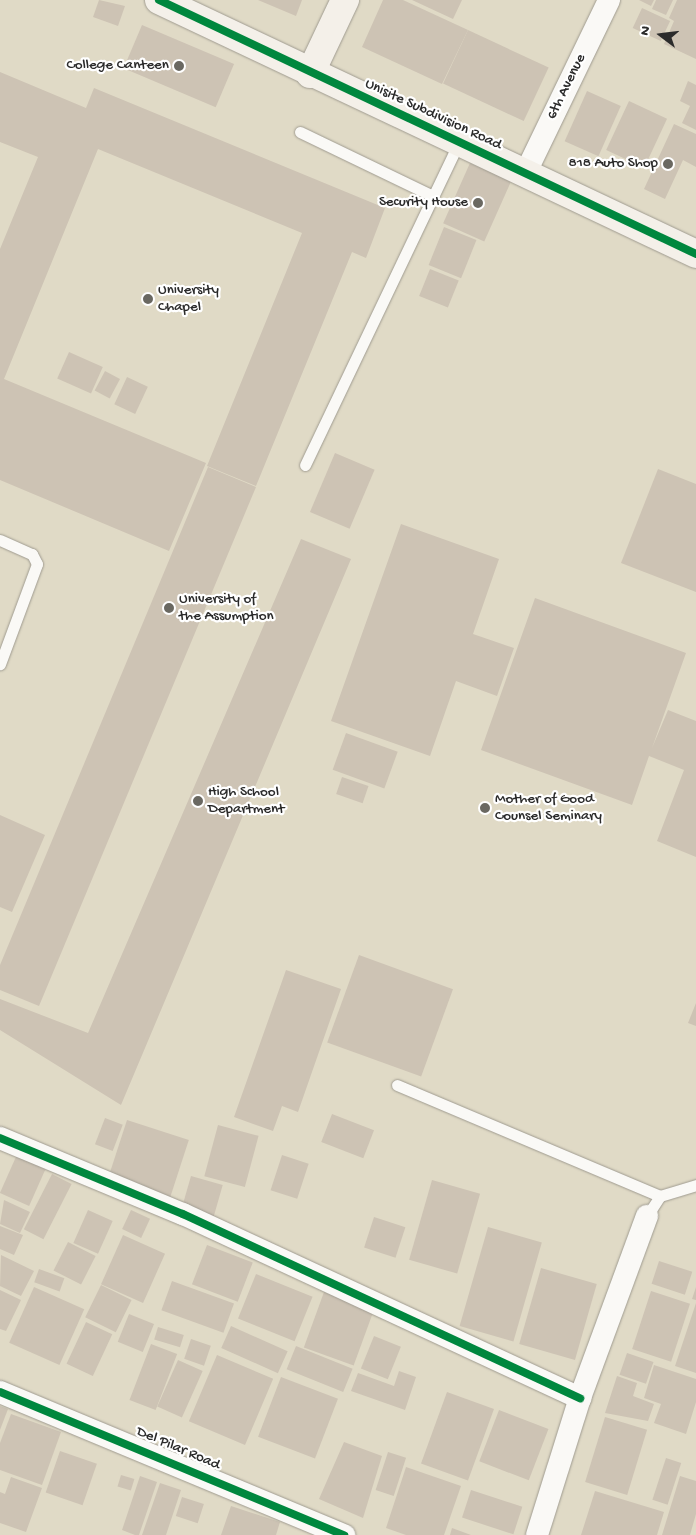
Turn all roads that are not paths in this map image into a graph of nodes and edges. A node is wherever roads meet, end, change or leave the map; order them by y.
1 (159, 0) edge
2 (345, 0) edge
3 (610, 0) edge
4 (310, 74) junction
5 (300, 132) dead end
6 (459, 142) junction
7 (525, 174) junction
8 (433, 196) junction
9 (696, 254) edge
10 (306, 465) dead end
11 (0, 540) edge
12 (0, 630) edge
13 (12, 635) junction
14 (0, 664) edge
15 (397, 1085) dead end
16 (0, 1138) edge
17 (696, 1185) edge
18 (660, 1196) junction
19 (647, 1216) joint
20 (0, 1392) edge
21 (580, 1398) junction
22 (344, 1535) edge
23 (537, 1535) edge

1 - 4 street, Unisite Subdivision Road
2 - 4 street
3 - 7 street, 6th Avenue
4 - 6 street, Unisite Subdivision Road
5 - 8 lane
6 - 7 street, Unisite Subdivision Road
6 - 8 lane
7 - 9 street, Unisite Subdivision Road
8 - 10 lane
11 - 13 lane
12 - 13 lane
13 - 14 lane
15 - 18 lane
16 - 21 street
17 - 18 lane
18 - 19 lane
19 - 21 street
20 - 22 street, Del Pilar Road
21 - 23 street

